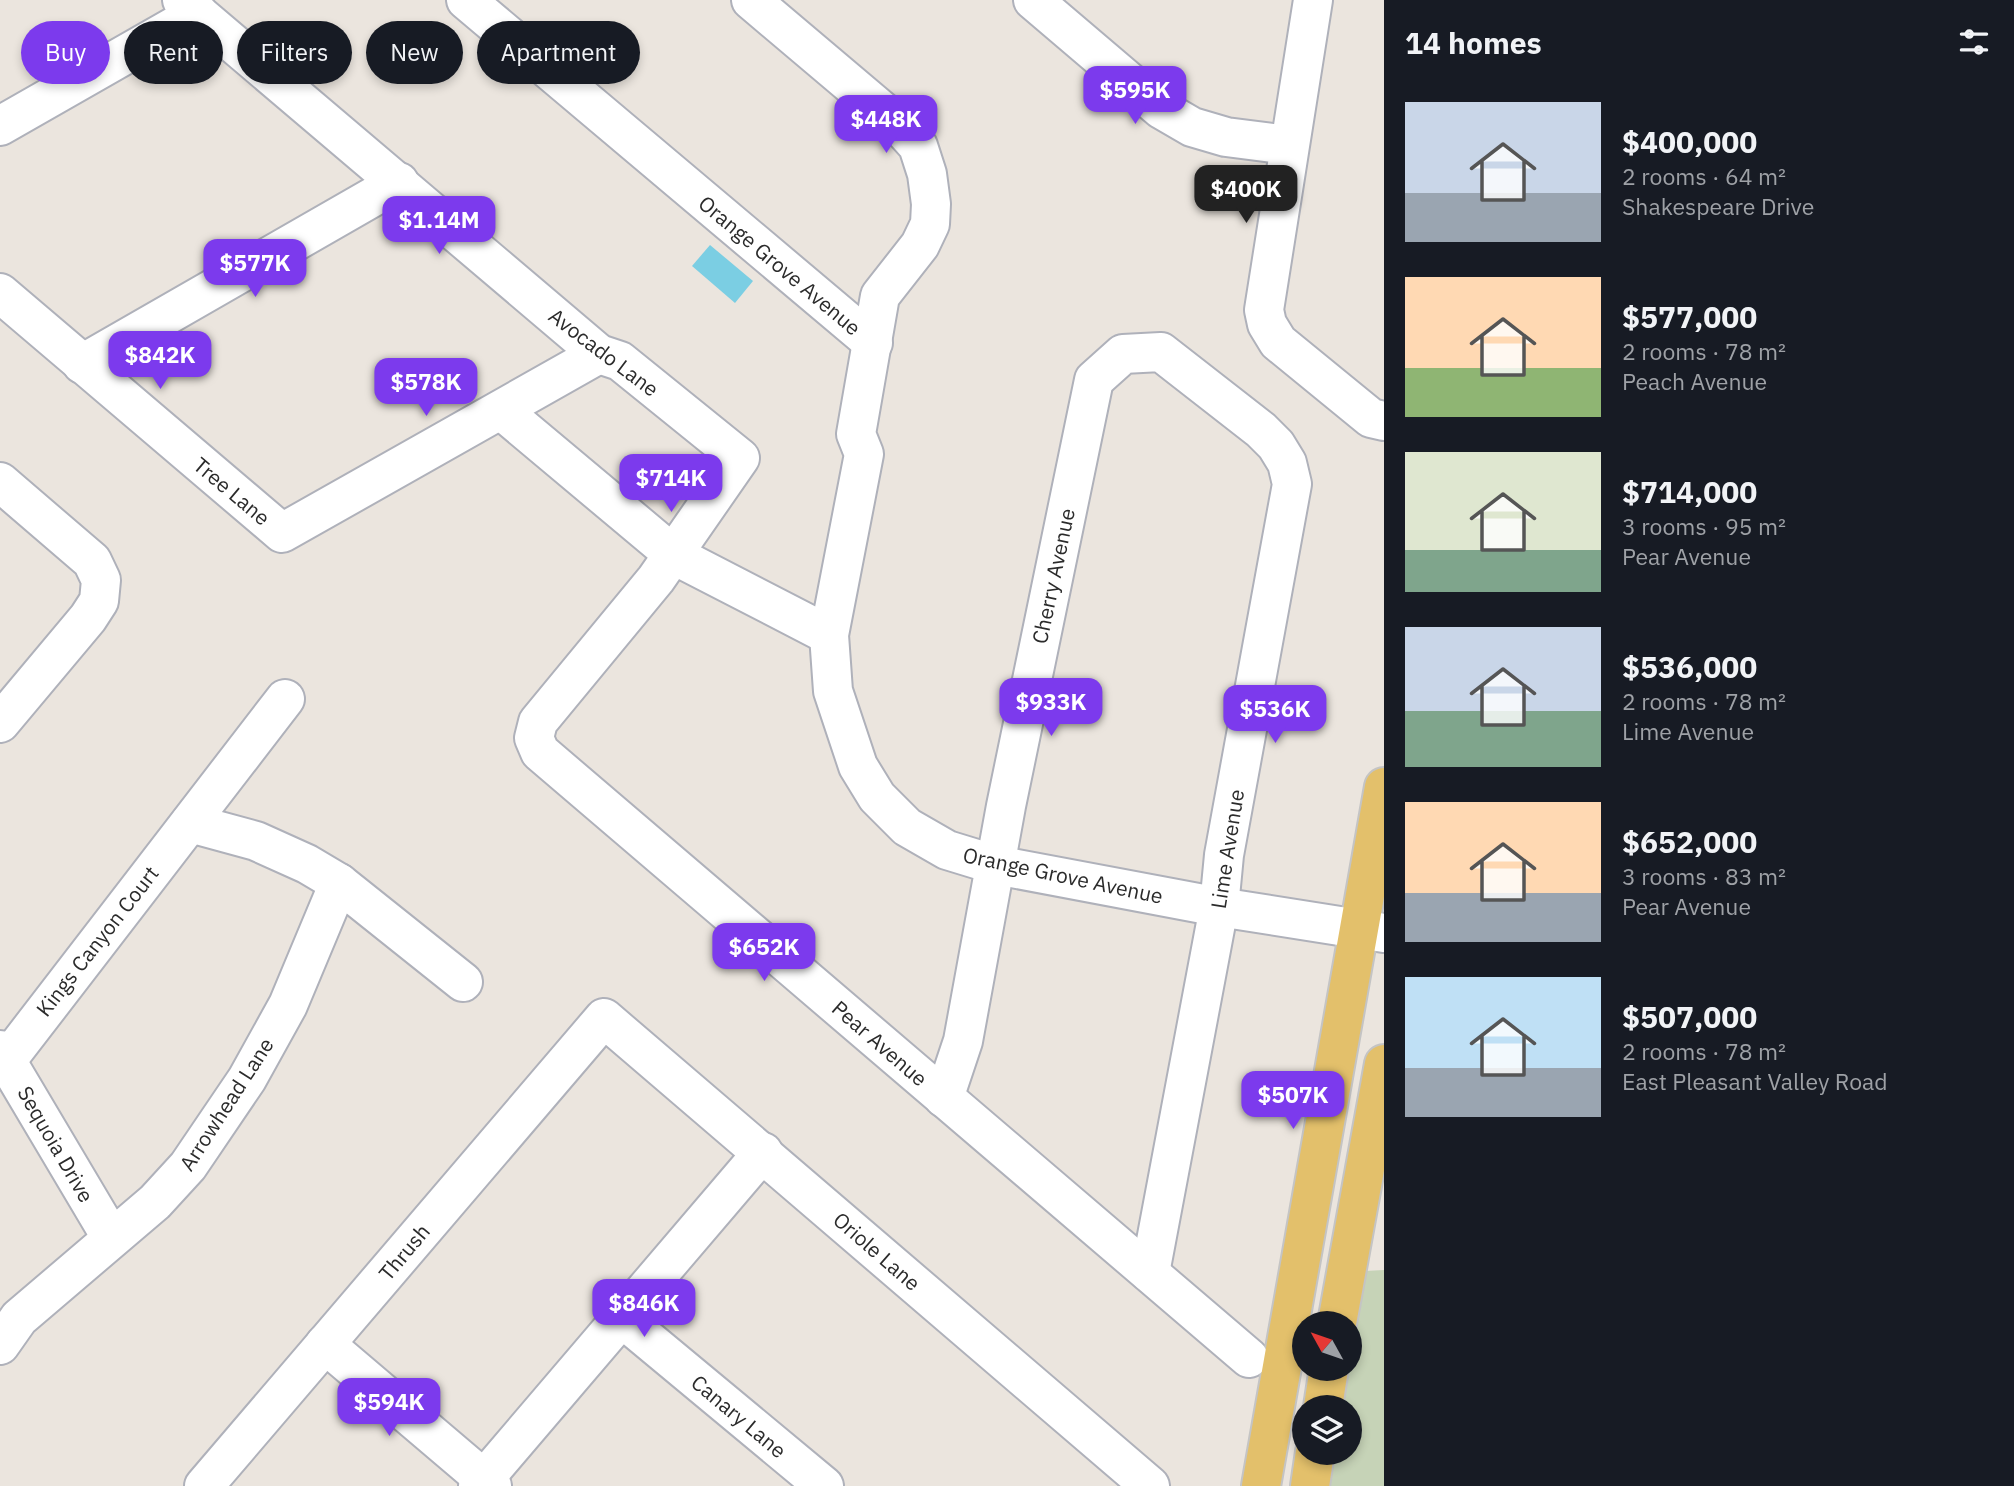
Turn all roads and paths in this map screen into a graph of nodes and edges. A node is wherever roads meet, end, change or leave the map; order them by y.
1 (467, 0) edge
2 (751, 0) edge
3 (1033, 0) edge
4 (1313, 0) edge
5 (190, 7) edge
6 (0, 126) edge
7 (1288, 145) junction
8 (399, 182) junction
9 (0, 293) edge
10 (873, 343) junction
11 (600, 354) junction
12 (1123, 354) joint
13 (82, 364) junction
14 (501, 410) junction
15 (1384, 421) edge
16 (740, 458) joint
17 (0, 482) edge
18 (674, 555) junction
19 (829, 635) junction
20 (285, 699) dead end
21 (0, 723) edge
22 (1384, 787) edge
23 (190, 823) junction
24 (996, 865) junction
25 (340, 883) junction
26 (1219, 906) junction
27 (1372, 931) edge
28 (463, 982) dead end
29 (604, 1018) joint
30 (3, 1055) edge
31 (1384, 1064) edge
32 (944, 1098) junction
33 (763, 1152) junction
34 (110, 1237) junction
35 (1150, 1273) junction
36 (1339, 1311) edge
37 (623, 1319) junction
38 (326, 1344) junction
39 (0, 1345) edge
40 (1250, 1358) dead end
41 (1313, 1465) edge
42 (1138, 1483) edge
43 (485, 1484) edge
44 (204, 1486) edge
45 (824, 1486) edge
46 (1261, 1486) edge
47 (1310, 1486) edge

1 - 10 street, Orange Grove Avenue
2 - 10 street
3 - 7 street
4 - 7 street
5 - 6 street
5 - 8 street, Avocado Lane
7 - 15 street
8 - 11 street, Avocado Lane
8 - 13 street
9 - 13 street, Tree Lane
10 - 19 street, Orange Grove Avenue
11 - 14 street, Tree Lane
11 - 16 street, Avocado Lane
12 - 24 street, Cherry Avenue
12 - 26 street, Lime Avenue
13 - 14 street, Tree Lane
14 - 18 street
16 - 18 street, Pear Avenue
17 - 21 street
18 - 19 street
18 - 32 street, Pear Avenue
19 - 24 street, Orange Grove Avenue
20 - 23 street, Kings Canyon Court
22 - 27 main road
23 - 25 street
23 - 30 street, Kings Canyon Court
24 - 26 street, Orange Grove Avenue
24 - 32 street, Cherry Avenue
25 - 28 street
25 - 34 street, Arrowhead Lane
26 - 27 street, Orange Grove Avenue
26 - 35 street, Lime Avenue
27 - 46 main road
29 - 33 street, Oriole Lane
29 - 38 street, Thrush
30 - 34 street, Sequoia Drive
31 - 36 main road
32 - 35 street, Pear Avenue
33 - 37 street
33 - 42 street, Oriole Lane
34 - 39 street, Arrowhead Lane
35 - 40 street, Pear Avenue
37 - 43 street
37 - 45 street, Canary Lane
38 - 43 street
38 - 44 street, Thrush
41 - 47 main road

